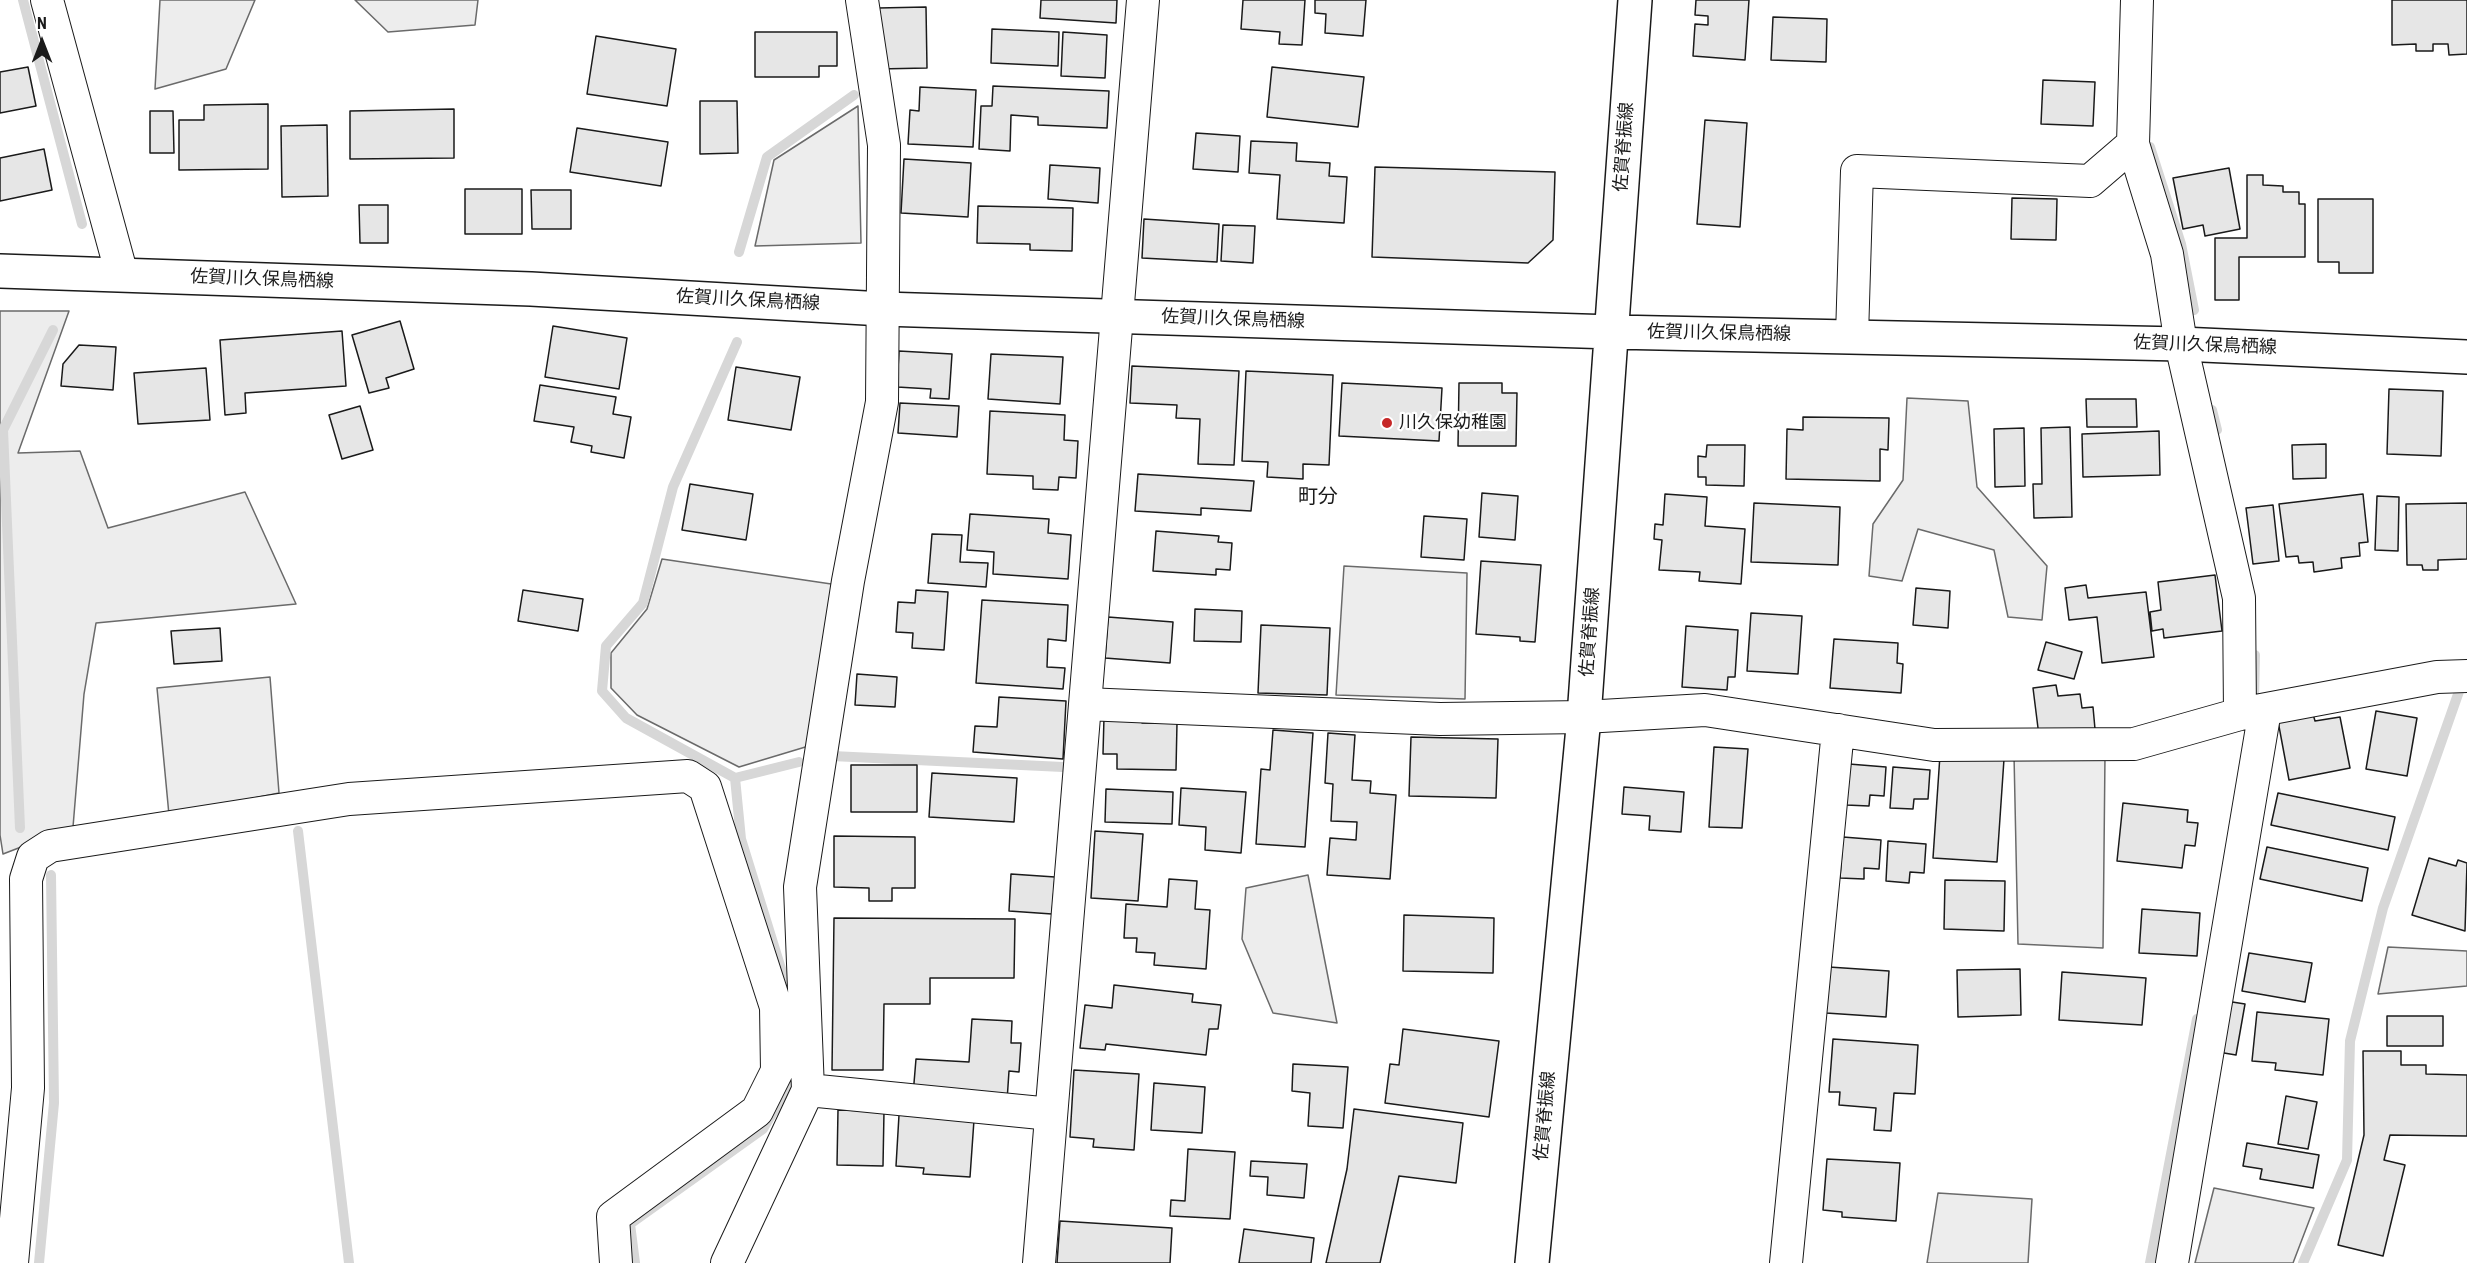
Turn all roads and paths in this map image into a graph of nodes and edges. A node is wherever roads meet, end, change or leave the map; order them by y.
1 (47, 0) edge
2 (862, 0) edge
3 (1143, 0) edge
4 (1635, 0) edge
5 (2137, 0) edge
6 (2133, 144) junction
7 (0, 271) edge
8 (122, 275) junction
9 (883, 309) junction
10 (1117, 316) junction
11 (1613, 332) junction
12 (1852, 336) junction
13 (2181, 344) junction
14 (2467, 357) edge
15 (2452, 677) edge
16 (1085, 704) junction
17 (2253, 712) junction
18 (1584, 717) junction
19 (1838, 730) junction
20 (808, 1090) junction
21 (1051, 1114) junction
22 (12, 1263) edge
23 (616, 1263) edge
24 (727, 1263) edge
25 (1039, 1263) edge
26 (1532, 1263) edge
27 (1786, 1263) edge
28 (2172, 1263) edge

1 - 8 street
2 - 9 street
3 - 10 street
4 - 11 main road, 佐賀脊振線
5 - 6 street
6 - 12 street
6 - 13 street
7 - 8 main road, 佐賀川久保鳥栖線
8 - 9 main road, 佐賀川久保鳥栖線
9 - 10 main road, 佐賀川久保鳥栖線
9 - 20 street
10 - 11 main road, 佐賀川久保鳥栖線
10 - 16 street
11 - 12 main road, 佐賀川久保鳥栖線
11 - 18 main road, 佐賀脊振線
12 - 13 main road, 佐賀川久保鳥栖線
13 - 14 main road, 佐賀川久保鳥栖線
13 - 17 street
15 - 17 street
16 - 18 street
16 - 21 street
17 - 19 street
17 - 28 street
18 - 19 street
18 - 26 main road, 佐賀脊振線
19 - 27 street
20 - 21 street
20 - 24 street
21 - 25 street
22 - 23 street

